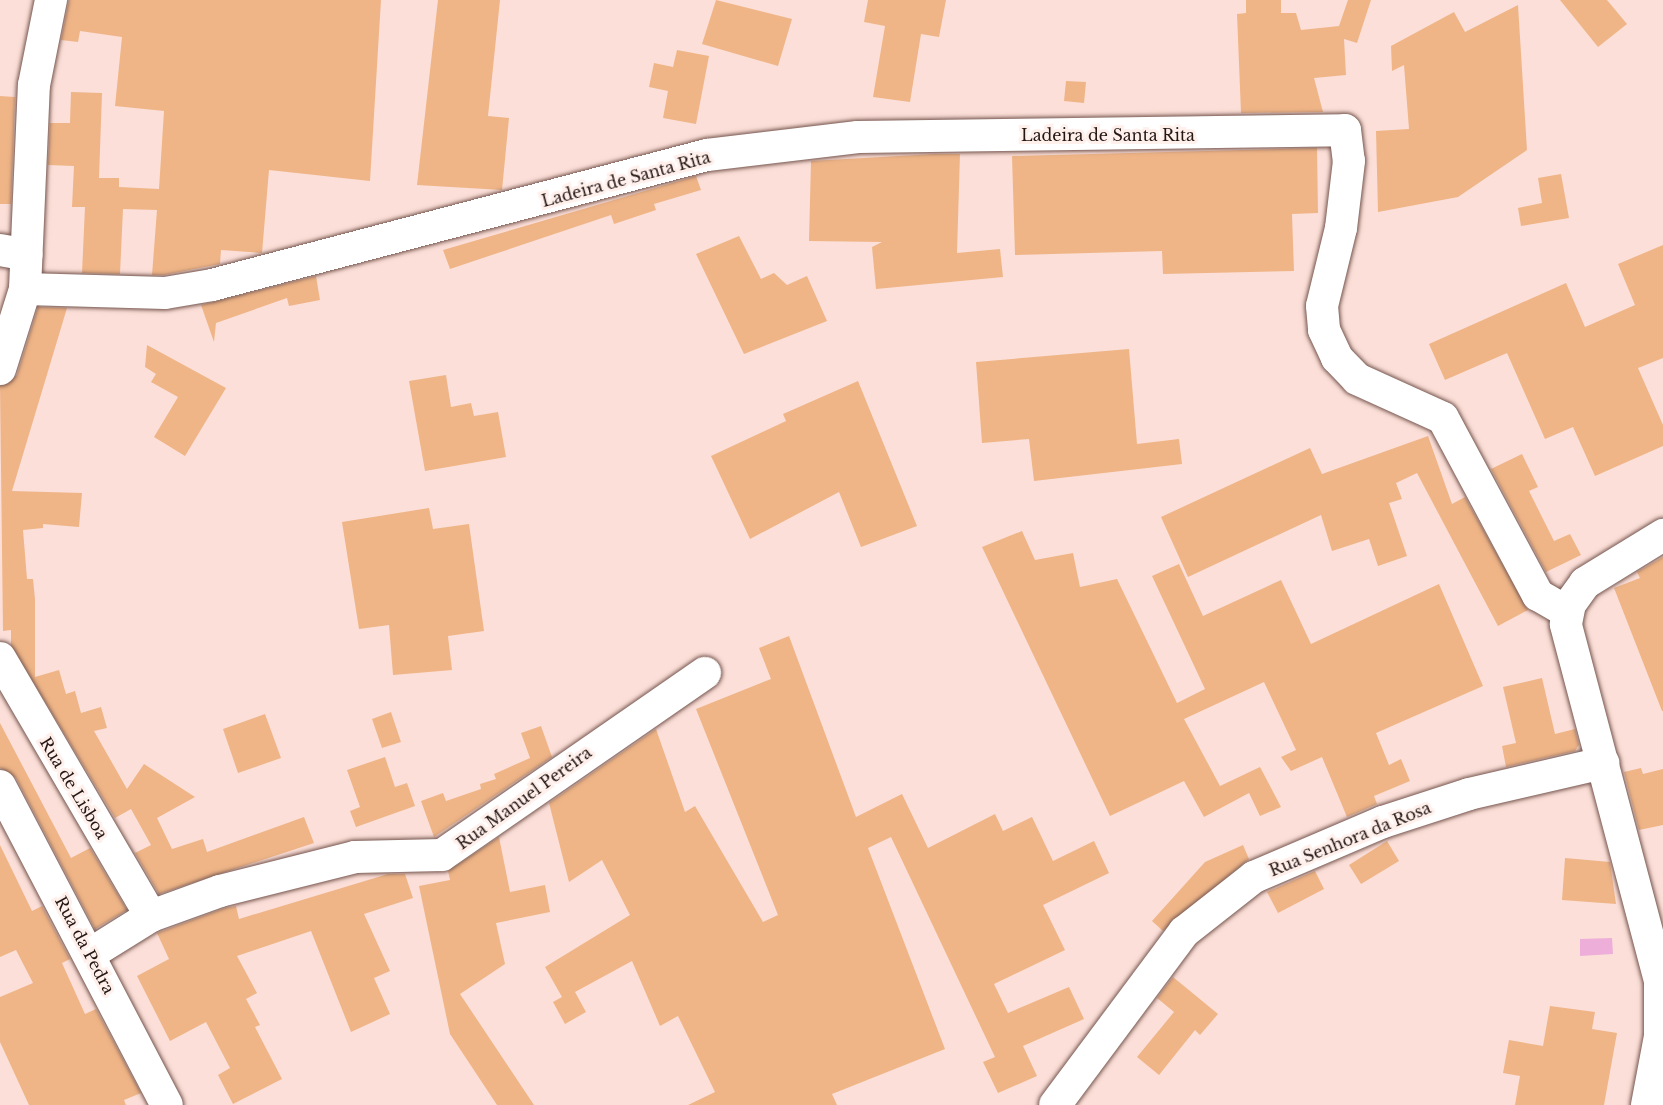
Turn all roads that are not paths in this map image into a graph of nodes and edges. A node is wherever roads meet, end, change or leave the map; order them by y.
1 (51, 0) edge
2 (13, 252) edge
3 (25, 289) junction
4 (0, 369) edge
5 (1663, 535) edge
6 (1567, 612) junction
7 (0, 658) edge
8 (705, 673) dead end
9 (1603, 764) junction
10 (0, 786) edge
11 (151, 916) junction
12 (90, 954) junction
13 (167, 1105) edge
14 (1055, 1105) edge
15 (1647, 1105) edge

1 - 2 street
2 - 3 street
3 - 4 street
3 - 6 street, Ladeira de Santa Rita
5 - 6 street
6 - 9 street
7 - 11 street, Rua de Lisboa
8 - 11 street, Rua Manuel Pereira
9 - 14 street, Rua Senhora da Rosa
9 - 15 street
10 - 12 street, Rua da Pedra
11 - 12 street, Rua Manuel Pereira
12 - 13 street, Rua da Pedra

